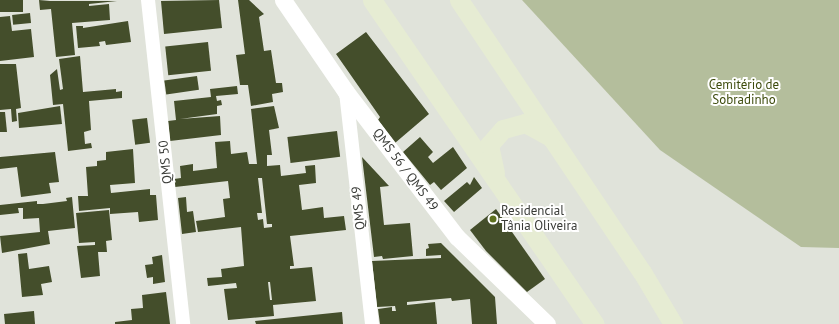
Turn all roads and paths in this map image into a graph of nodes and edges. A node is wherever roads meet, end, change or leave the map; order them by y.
1 (148, 0) edge
2 (283, 0) edge
3 (372, 0) edge
4 (459, 0) edge
5 (346, 92) junction
6 (555, 140) junction
7 (496, 181) junction
8 (582, 315) edge
9 (184, 324) edge
10 (372, 324) edge
11 (547, 324) edge
12 (595, 324) edge
13 (673, 324) edge

1 - 9 street, QMS 50
2 - 5 street, QMS 56 / QMS 49
3 - 7 main road
4 - 6 main road
5 - 10 street, QMS 49
5 - 11 street, QMS 56 / QMS 49
6 - 7 main road
6 - 13 main road
7 - 8 main road
8 - 12 main road

